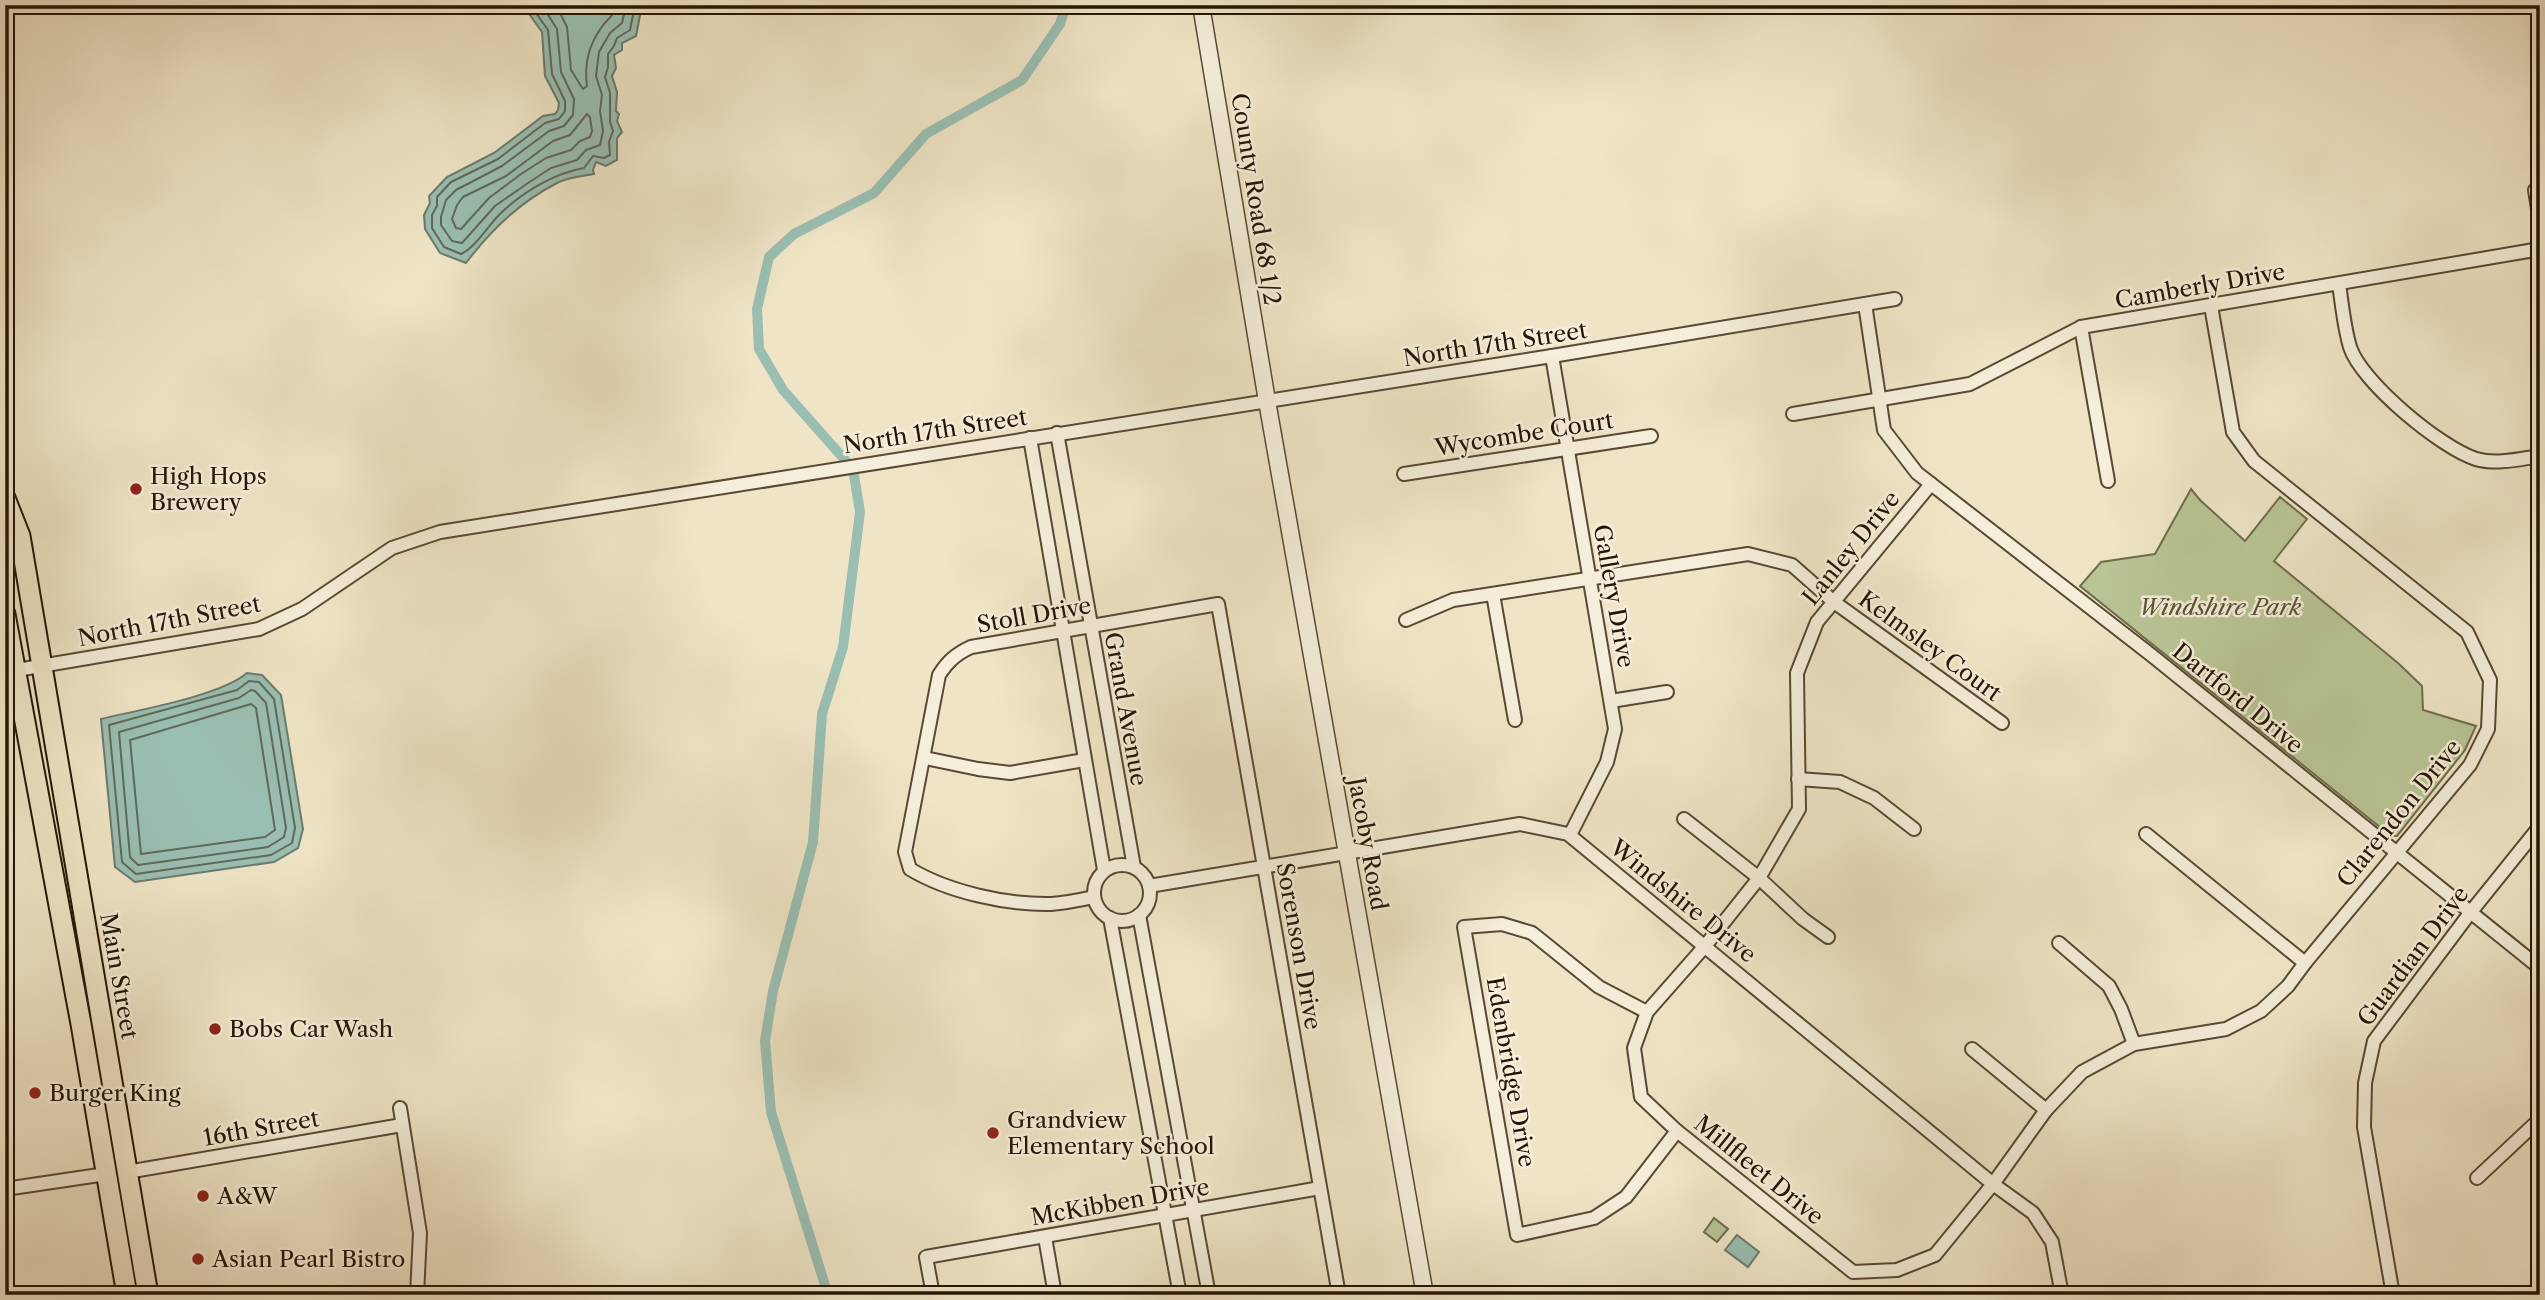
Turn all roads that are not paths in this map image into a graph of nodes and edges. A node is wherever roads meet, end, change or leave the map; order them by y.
1 (1201, 5) edge
2 (2535, 190) dead end
3 (2540, 222) edge
4 (2540, 248) edge
5 (2339, 284) junction
6 (1895, 299) dead end
7 (1865, 304) junction
8 (2211, 306) junction
9 (2081, 327) junction
10 (1552, 356) junction
11 (1878, 399) junction
12 (1267, 401) junction
13 (1793, 414) dead end
14 (1057, 433) junction
15 (1651, 436) dead end
16 (1030, 438) junction
17 (1568, 448) junction
18 (2540, 456) edge
19 (1404, 474) dead end
20 (2108, 481) dead end
21 (1931, 484) junction
22 (5, 498) edge
23 (1590, 577) junction
24 (1493, 594) junction
25 (1834, 602) junction
26 (1218, 604) joint
27 (5, 614) edge
28 (1406, 620) dead end
29 (1090, 626) junction
30 (1062, 631) junction
31 (41, 666) junction
32 (10, 671) edge
33 (1667, 692) dead end
34 (1611, 701) junction
35 (1515, 720) dead end
36 (2002, 723) dead end
37 (925, 758) junction
38 (1084, 760) junction
39 (1798, 779) junction
40 (1684, 819) dead end
41 (2540, 825) edge
42 (1914, 829) dead end
43 (2146, 834) dead end
44 (1570, 835) junction
45 (1346, 853) junction
46 (2395, 853) junction
47 (1134, 867) junction
48 (1264, 867) junction
49 (1104, 870) junction
50 (1759, 878) junction
51 (1149, 886) junction
52 (1094, 897) junction
53 (2470, 913) junction
54 (1139, 915) junction
55 (1110, 918) junction
56 (1828, 937) dead end
57 (2059, 943) dead end
58 (1705, 946) junction
59 (2305, 963) junction
60 (2540, 968) edge
61 (1647, 1012) junction
62 (81, 1024) junction
63 (2134, 1044) junction
64 (1972, 1049) dead end
65 (400, 1108) dead end
66 (2046, 1110) junction
67 (2540, 1119) edge
68 (402, 1125) junction
69 (1677, 1131) junction
70 (127, 1172) junction
71 (106, 1174) junction
72 (2477, 1178) dead end
73 (1993, 1184) junction
74 (1320, 1188) junction
75 (5, 1189) edge
76 (1194, 1210) junction
77 (1165, 1215) junction
78 (1045, 1237) junction
79 (147, 1286) edge
80 (2060, 1294) edge
81 (127, 1295) edge
82 (417, 1295) edge
83 (933, 1295) edge
84 (1055, 1295) edge
85 (1180, 1295) edge
86 (1209, 1295) edge
87 (1339, 1295) edge
88 (1425, 1295) edge
89 (2393, 1295) edge

1 - 12 street, County Road 68 1/2
2 - 3 street
4 - 5 street, Camberly Drive
5 - 8 street, Camberly Drive
5 - 18 street
6 - 7 street, North 17th Street
7 - 10 street, North 17th Street
7 - 11 street, Dartford Drive
8 - 9 street, Camberly Drive
8 - 46 street, Clarendon Drive
9 - 11 street, Camberly Drive
9 - 20 street
10 - 12 street, North 17th Street
10 - 17 street, Gallery Drive
11 - 13 street, Camberly Drive
11 - 21 street, Dartford Drive
12 - 14 street, North 17th Street
12 - 45 street, Jacoby Road
14 - 16 street, North 17th Street
14 - 29 street, Grand Avenue
15 - 17 street, Wycombe Court
16 - 30 street
16 - 31 street, North 17th Street
17 - 19 street, Wycombe Court
17 - 23 street, Gallery Drive
21 - 25 street, Lanley Drive
21 - 46 street, Dartford Drive
22 - 31 main road, Main Street
23 - 24 street, Kelmsley Court
23 - 25 street, Kelmsley Court
23 - 34 street, Gallery Drive
24 - 28 street, Kelmsley Court
24 - 35 street
25 - 36 street, Kelmsley Court
25 - 39 street, Lanley Drive
26 - 29 street, Stoll Drive
26 - 48 street, Sorenson Drive
27 - 32 main road, Main Street
29 - 30 street, Stoll Drive
29 - 47 street, Grand Avenue
30 - 37 street, Stoll Drive
30 - 38 street
31 - 32 street, North 17th Street
31 - 70 main road, Main Street
32 - 62 main road, Main Street
33 - 34 street
34 - 44 street, Gallery Drive
37 - 38 street
37 - 52 street, Stoll Drive
38 - 49 street
39 - 42 street
39 - 50 street, Lanley Drive
40 - 50 street
41 - 53 street, Guardian Drive
43 - 59 street
44 - 45 street, Windshire Drive
44 - 58 street, Windshire Drive
45 - 48 street, Windshire Drive
45 - 88 street, Jacoby Road
46 - 53 street, Dartford Drive
46 - 59 street, Clarendon Drive
47 - 49 street
47 - 51 street
48 - 51 street, Windshire Drive
48 - 74 street, Sorenson Drive
49 - 52 street
50 - 56 street
50 - 58 street, Lanley Drive
51 - 54 street
52 - 55 street
53 - 60 street, Dartford Drive
53 - 89 street, Guardian Drive
54 - 55 street
54 - 76 street
55 - 77 street
57 - 63 street
58 - 61 street, Millfleet Drive
58 - 73 street, Windshire Drive
59 - 63 street, Clarendon Drive
61 - 69 street, Millfleet Drive
61 - 69 street, Edenbridge Drive
62 - 70 main road
62 - 71 main road, Main Street
63 - 66 street, Clarendon Drive
64 - 66 street
65 - 68 street
66 - 73 street, Clarendon Drive
67 - 72 street
68 - 70 street, 16th Street
68 - 82 street
69 - 73 street, Millfleet Drive
70 - 79 main road, Main Street
71 - 75 street
71 - 79 main road
71 - 81 main road, Main Street
73 - 80 street, Windshire Drive
74 - 76 street, McKibben Drive
74 - 87 street, Sorenson Drive
76 - 77 street, McKibben Drive
76 - 86 street
77 - 78 street, McKibben Drive
77 - 85 street
78 - 83 street, McKibben Drive
78 - 84 street

